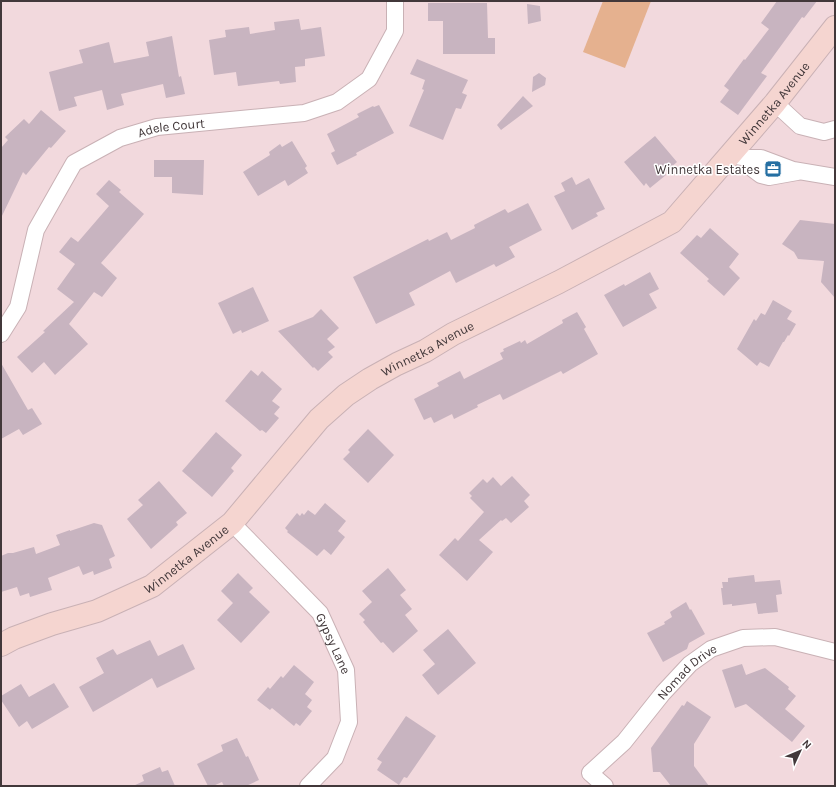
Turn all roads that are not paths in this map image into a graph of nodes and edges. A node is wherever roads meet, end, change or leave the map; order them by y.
1 (395, 1) edge
2 (835, 27) edge
3 (775, 103) junction
4 (835, 129) edge
5 (739, 156) junction
6 (835, 177) edge
7 (1, 334) edge
8 (232, 523) junction
9 (1, 645) edge
10 (835, 652) edge
11 (308, 786) edge
12 (605, 786) edge

1 - 7 street, Adele Court
2 - 3 main road, Winnetka Avenue
3 - 4 street
3 - 5 main road, Winnetka Avenue
5 - 6 street
5 - 8 main road, Winnetka Avenue
8 - 9 main road, Winnetka Avenue
8 - 11 street, Gypsy Lane
10 - 12 street, Nomad Drive

